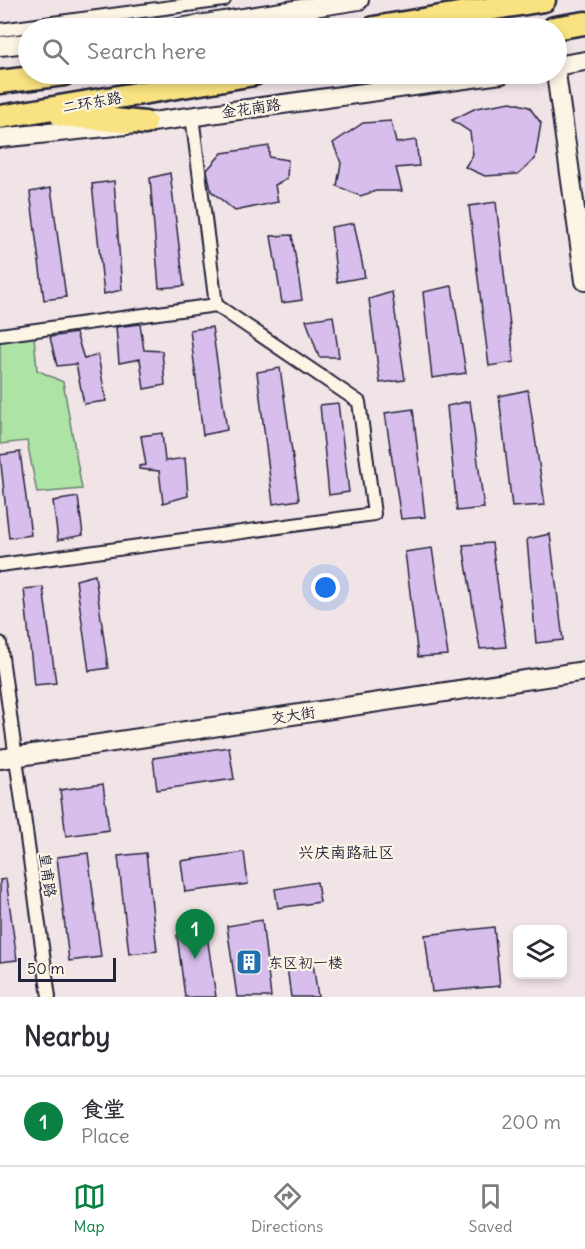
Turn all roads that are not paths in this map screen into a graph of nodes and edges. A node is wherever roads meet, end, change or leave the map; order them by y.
1 (224, 0) edge
2 (359, 0) edge
3 (544, 0) edge
4 (209, 1) edge
5 (86, 18) edge
6 (243, 18) edge
7 (435, 18) edge
8 (585, 23) edge
9 (567, 26) edge
10 (18, 28) edge
11 (0, 30) edge
12 (18, 44) edge
13 (0, 46) edge
14 (585, 61) edge
15 (567, 64) edge
16 (18, 72) edge
17 (0, 73) edge
18 (18, 80) edge
19 (0, 82) edge
20 (196, 84) edge
21 (427, 84) edge
22 (558, 84) edge
23 (32, 112) junction
24 (192, 116) junction
25 (0, 117) edge
26 (145, 123) junction
27 (0, 138) edge
28 (585, 281) edge
29 (216, 306) junction
30 (0, 334) edge
31 (0, 565) edge
32 (0, 643) edge
33 (585, 671) edge
34 (8, 758) edge
35 (49, 997) edge

1 - 4 street
2 - 6 street
3 - 7 highway
4 - 5 street
8 - 9 highway
10 - 11 street
12 - 13 street
14 - 15 street
16 - 17 highway
18 - 19 highway
20 - 23 highway, 二环东路
21 - 24 street, 金花南路
22 - 28 street
23 - 25 highway, 二环东路
23 - 26 highway
24 - 26 street, 金花南路
24 - 29 street
26 - 27 street, 金花南路
29 - 30 street
29 - 31 street
32 - 34 street, 皇甫路
33 - 34 street, 交大街
34 - 35 street, 皇甫路

